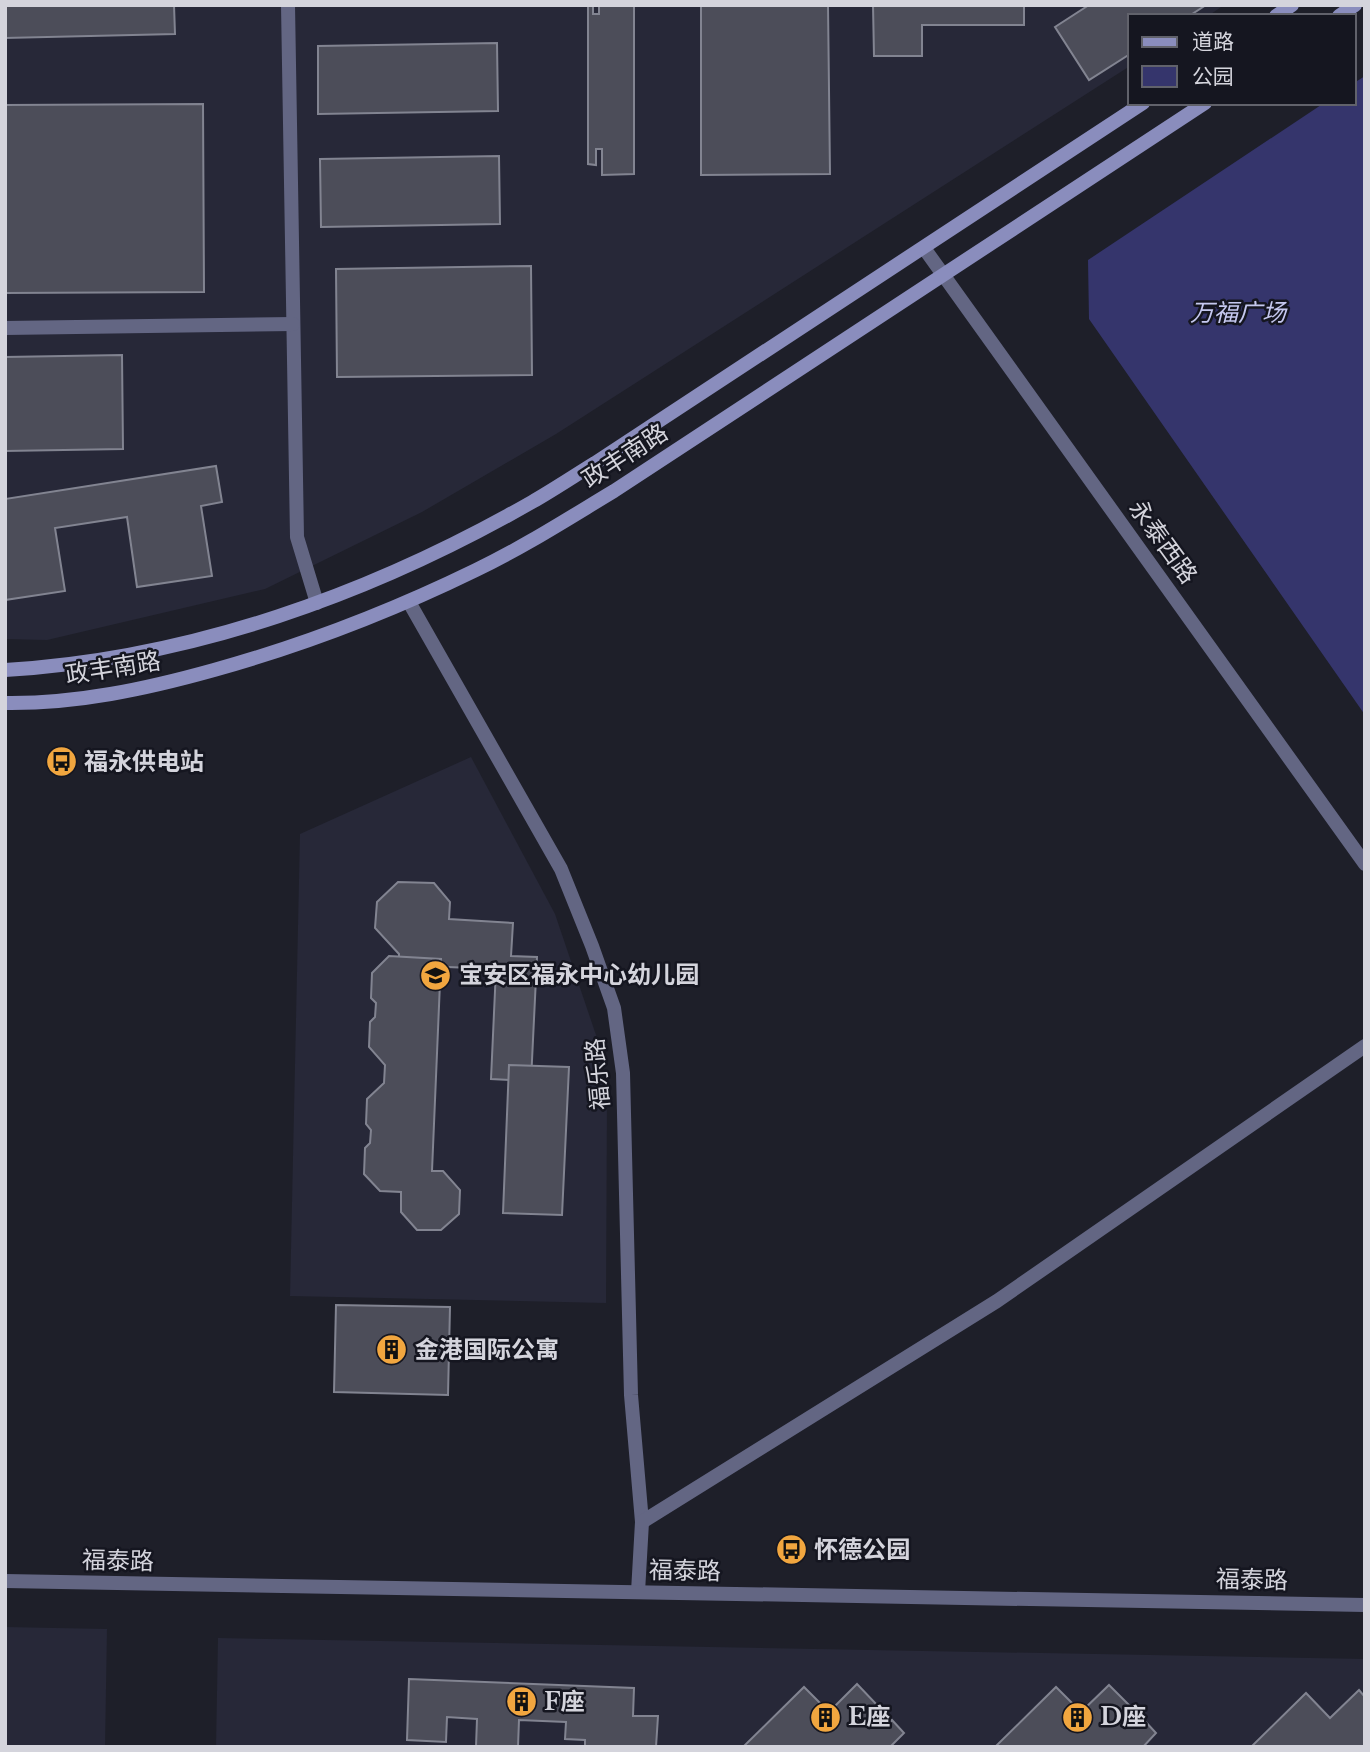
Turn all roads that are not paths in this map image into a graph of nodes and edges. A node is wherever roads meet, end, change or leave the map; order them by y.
1 (288, 5) edge
2 (1140, 105) edge
3 (1202, 105) edge
4 (924, 247) junction
5 (943, 275) junction
6 (293, 324) junction
7 (5, 328) edge
8 (409, 601) junction
9 (317, 603) junction
10 (5, 670) edge
11 (5, 703) edge
12 (1365, 864) edge
13 (1365, 1046) edge
14 (642, 1522) junction
15 (5, 1581) edge
16 (638, 1592) junction
17 (1365, 1605) edge

1 - 6 street
2 - 4 main road, 政丰南路
3 - 5 main road, 政丰南路
4 - 5 street, 永泰西路
4 - 9 main road, 政丰南路
5 - 8 main road, 政丰南路
5 - 12 street, 永泰西路
6 - 7 street
6 - 9 street
8 - 11 main road, 政丰南路
8 - 14 street, 福乐路
9 - 10 main road, 政丰南路
13 - 14 street
14 - 16 street, 福乐路
15 - 16 street, 福泰路
16 - 17 street, 福泰路

